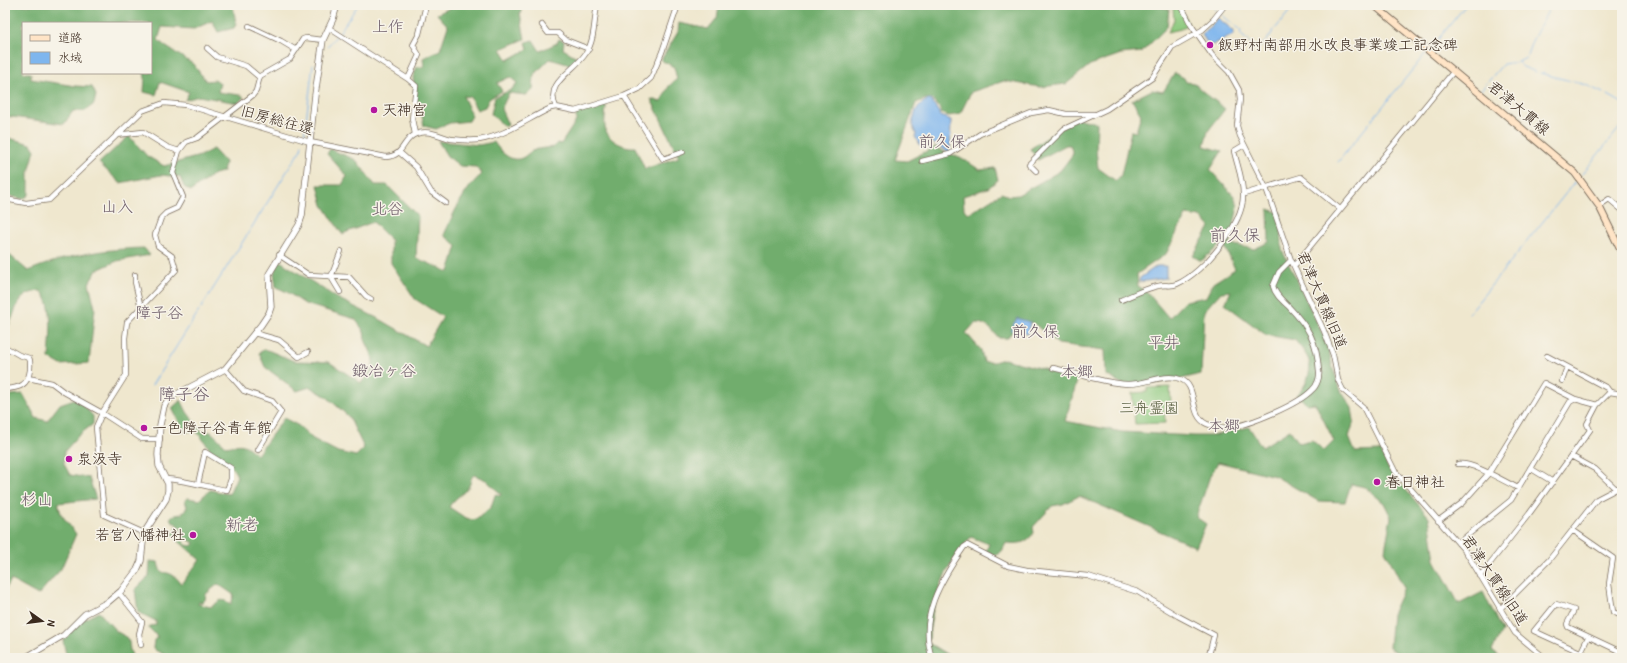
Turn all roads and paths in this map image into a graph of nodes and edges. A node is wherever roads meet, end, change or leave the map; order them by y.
1 (337, 5) edge
2 (426, 5) edge
3 (597, 5) edge
4 (678, 5) edge
5 (1181, 5) edge
6 (1225, 5) edge
7 (1374, 5) edge
8 (542, 24) dead end
9 (249, 26) dead end
10 (329, 28) junction
11 (1197, 33) junction
12 (323, 40) junction
13 (207, 48) dead end
14 (589, 49) junction
15 (296, 50) junction
16 (1454, 71) junction
17 (259, 77) junction
18 (408, 79) junction
19 (624, 96) junction
20 (556, 107) junction
21 (1095, 114) junction
22 (224, 118) junction
23 (415, 134) junction
24 (116, 135) junction
25 (310, 142) junction
26 (1244, 145) junction
27 (179, 151) junction
28 (399, 152) junction
29 (683, 152) dead end
30 (922, 161) dead end
31 (1036, 171) dead end
32 (1266, 188) junction
33 (1244, 194) junction
34 (5, 199) edge
35 (446, 203) dead end
36 (1599, 206) junction
37 (1340, 210) junction
38 (1622, 210) edge
39 (341, 251) dead end
40 (1622, 253) edge
41 (280, 255) junction
42 (1292, 260) junction
43 (1294, 266) junction
44 (135, 275) dead end
45 (331, 277) junction
46 (340, 292) dead end
47 (371, 299) dead end
48 (1121, 300) dead end
49 (141, 308) junction
50 (254, 333) junction
51 (5, 347) edge
52 (308, 352) dead end
53 (1547, 356) dead end
54 (1567, 367) junction
55 (1052, 368) dead end
56 (225, 369) junction
57 (28, 378) junction
58 (1562, 381) dead end
59 (5, 390) edge
60 (1610, 392) junction
61 (1622, 394) edge
62 (1575, 399) junction
63 (1597, 405) junction
64 (102, 413) junction
65 (160, 440) junction
66 (258, 450) dead end
67 (1572, 456) junction
68 (1458, 464) dead end
69 (1530, 468) junction
70 (1489, 473) junction
71 (165, 479) junction
72 (1553, 482) junction
73 (198, 484) junction
74 (1622, 486) edge
75 (1518, 488) junction
76 (1616, 489) junction
77 (1438, 521) junction
78 (1574, 531) junction
79 (144, 533) junction
80 (1458, 543) junction
81 (1480, 576) junction
82 (119, 593) junction
83 (1500, 609) junction
84 (1622, 616) edge
85 (1588, 637) junction
86 (142, 645) dead end
87 (1581, 652) junction
88 (28, 657) edge
89 (932, 658) edge
90 (1211, 658) edge
91 (1545, 658) edge
92 (1592, 658) edge
93 (1619, 658) edge

1 - 10 street
2 - 18 street
3 - 14 street
4 - 19 street
5 - 11 street, 君津大貫線旧道
6 - 11 street
7 - 16 main road, 君津大貫線
8 - 14 street
9 - 15 street
10 - 12 street
10 - 18 street
11 - 21 street
11 - 26 street, 君津大貫線旧道
12 - 15 street
12 - 25 street
13 - 17 street
14 - 20 street
15 - 17 street
16 - 36 main road, 君津大貫線
16 - 37 street
17 - 22 street
18 - 23 street
19 - 20 street
19 - 29 street
20 - 23 street
21 - 30 street
21 - 31 street
22 - 24 street
22 - 25 street, 旧房総往還
22 - 27 street, 旧房総往還
23 - 28 street
24 - 27 street
24 - 34 street
25 - 28 street, 旧房総往還
25 - 41 street
26 - 32 street, 君津大貫線旧道
26 - 33 street
27 - 49 street
28 - 35 street
32 - 33 street
32 - 37 street
32 - 42 street, 君津大貫線旧道
33 - 48 street
36 - 38 street
36 - 40 main road, 君津大貫線
37 - 43 street
39 - 45 street
41 - 45 street
41 - 50 street
42 - 43 street, 君津大貫線旧道
42 - 55 street
43 - 77 street, 君津大貫線旧道
44 - 49 street
45 - 46 street
45 - 47 street
49 - 64 street
50 - 52 street
50 - 56 street
51 - 57 street
53 - 54 street
54 - 58 street
54 - 60 street
56 - 65 street
56 - 66 street
57 - 59 street
57 - 64 street
60 - 61 street
60 - 63 street
62 - 63 street
62 - 69 street
62 - 70 street
63 - 67 street
64 - 65 street
64 - 79 street
65 - 71 street
67 - 72 street
67 - 76 street
68 - 70 street
69 - 72 street
69 - 75 street
70 - 75 street
70 - 77 street
71 - 73 street
71 - 79 street
72 - 81 street
73 - 73 street
74 - 76 street
75 - 80 street
76 - 78 street
77 - 80 street, 君津大貫線旧道
78 - 83 street
78 - 84 street
79 - 82 street
80 - 81 street, 君津大貫線旧道
81 - 83 street, 君津大貫線旧道
82 - 86 street
82 - 88 street
83 - 91 street, 君津大貫線旧道
85 - 87 street
85 - 87 street
85 - 93 street
87 - 92 street
89 - 90 street

